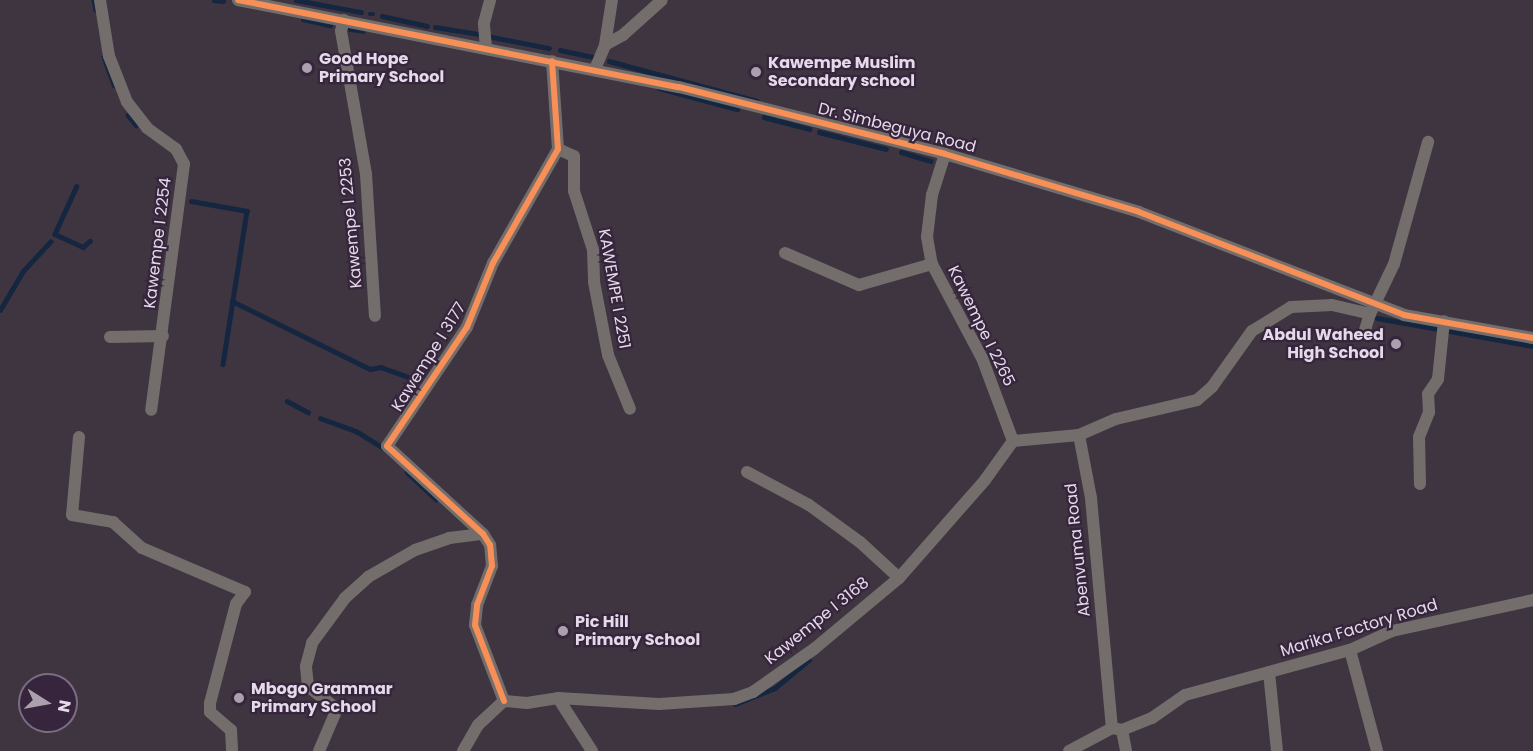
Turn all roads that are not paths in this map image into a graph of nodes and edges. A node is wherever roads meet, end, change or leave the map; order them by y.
1 (100, 0) edge
2 (238, 0) edge
3 (490, 0) edge
4 (612, 0) edge
5 (662, 0) edge
6 (344, 20) junction
7 (605, 45) junction
8 (486, 48) junction
9 (552, 61) junction
10 (596, 69) junction
11 (1428, 142) dead end
12 (558, 149) junction
13 (945, 154) junction
14 (785, 253) dead end
15 (932, 264) junction
16 (1376, 302) junction
17 (1370, 314) junction
18 (375, 316) dead end
19 (1444, 321) junction
20 (1365, 330) dead end
21 (163, 336) junction
22 (110, 337) dead end
23 (1533, 338) edge
24 (630, 409) dead end
25 (151, 410) dead end
26 (1079, 435) junction
27 (79, 437) dead end
28 (1013, 441) junction
29 (747, 472) dead end
30 (1420, 484) dead end
31 (483, 534) junction
32 (899, 578) junction
33 (1533, 600) edge
34 (1350, 650) junction
35 (1269, 672) junction
36 (558, 698) junction
37 (504, 701) junction
38 (1117, 729) junction
39 (232, 751) edge
40 (319, 751) edge
41 (463, 751) edge
42 (592, 751) edge
43 (1069, 751) edge
44 (1126, 751) edge
45 (1277, 751) edge
46 (1377, 751) edge

1 - 21 street, Kawempe I 2254
2 - 6 street, Dr. Simbeguya Road
3 - 8 street
4 - 7 street
5 - 7 street
6 - 8 street, Dr. Simbeguya Road
6 - 18 street, Kawempe I 2253
7 - 10 street
8 - 9 street, Dr. Simbeguya Road
9 - 10 street, Dr. Simbeguya Road
9 - 12 street
10 - 13 street, Dr. Simbeguya Road
11 - 16 street
12 - 24 street, KAWEMPE I 2251
12 - 31 street, Kawempe I 3177
13 - 15 street, Kawempe I 2265
13 - 16 street, Dr. Simbeguya Road
14 - 15 street
15 - 28 street, Kawempe I 2265
16 - 17 street
16 - 19 street, Dr. Simbeguya Road
17 - 20 street
17 - 26 street
19 - 23 street, Dr. Simbeguya Road
19 - 30 street
21 - 22 street
21 - 25 street, Kawempe I 2254
26 - 28 street
26 - 38 street, Abenvuma Road
27 - 39 street
28 - 32 street, Kawempe I 3168
29 - 32 street
31 - 37 street
31 - 40 street
32 - 36 street, Kawempe I 3168
33 - 34 street, Marika Factory Road
34 - 35 street, Marika Factory Road
34 - 46 street
35 - 38 street, Marika Factory Road
35 - 45 street
36 - 37 street, Kawempe I 3168
36 - 42 street
37 - 41 street
38 - 43 street, Marika Factory Road
38 - 44 street, Abenvuma Road

